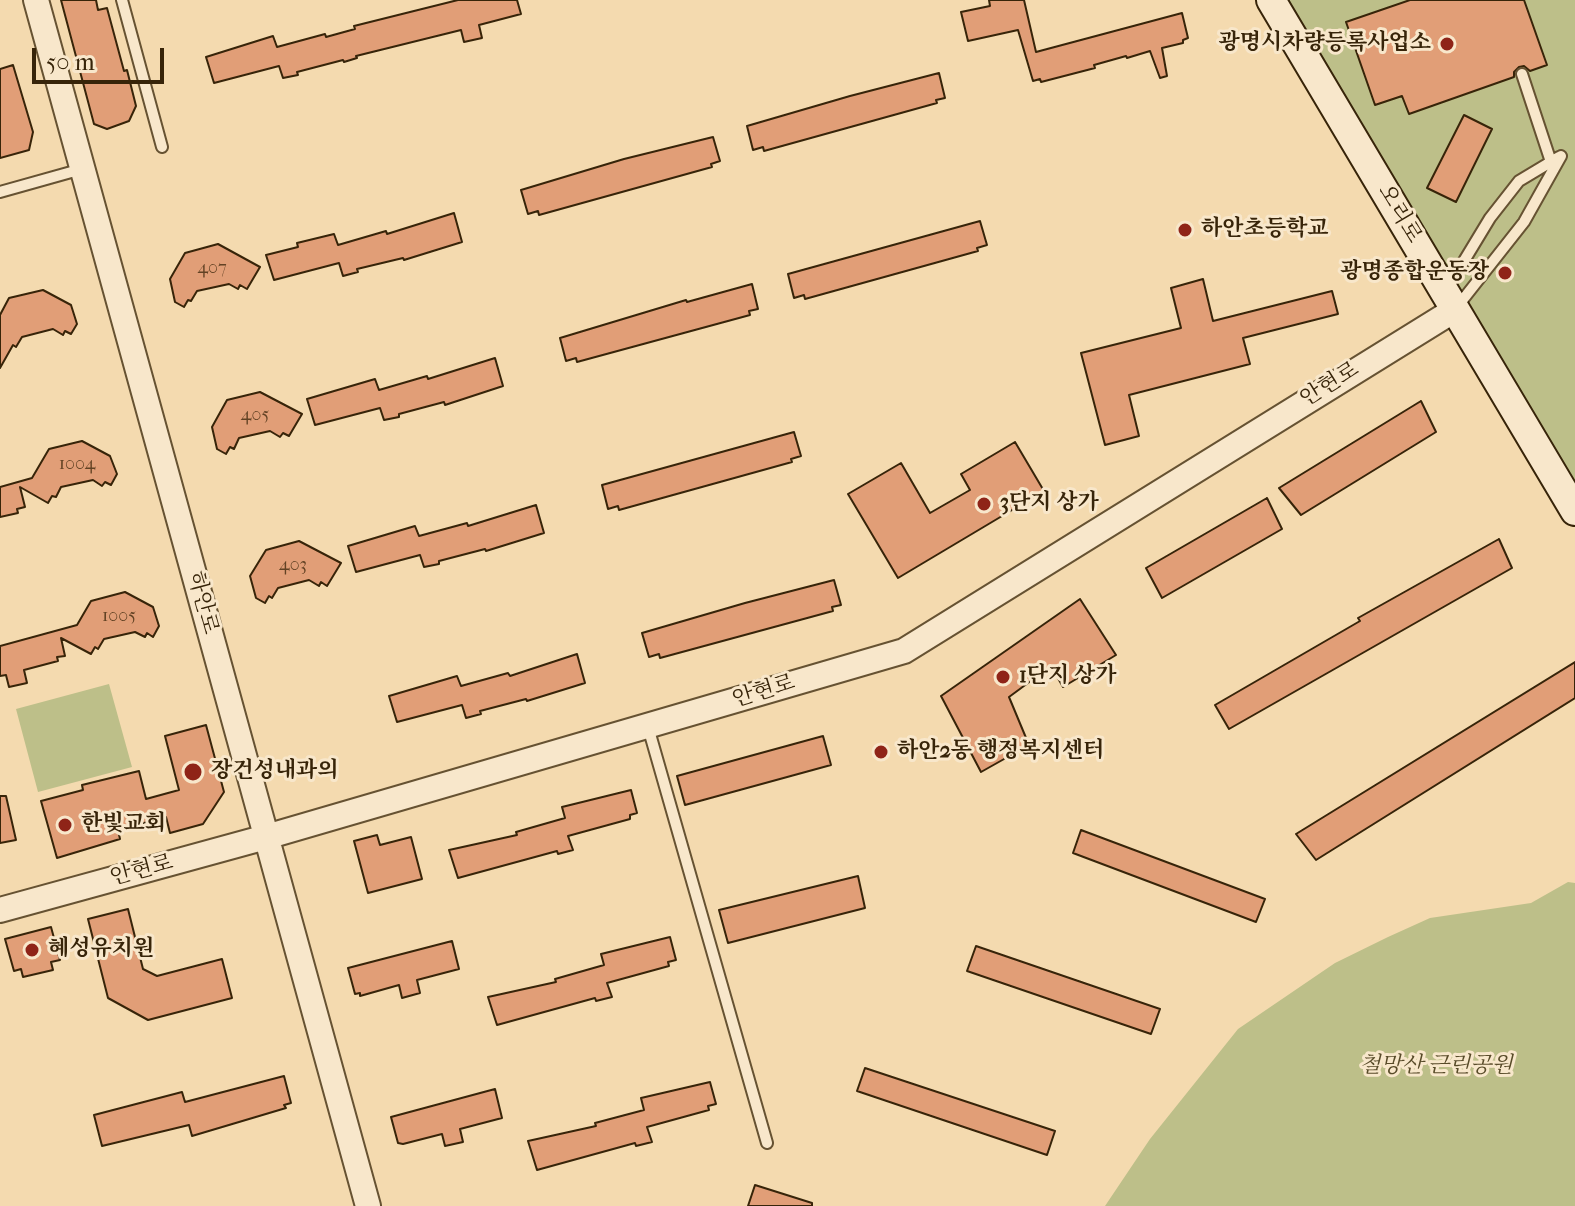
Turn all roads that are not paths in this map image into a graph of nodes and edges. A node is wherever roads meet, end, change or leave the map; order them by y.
1 (36, 0) edge
2 (122, 0) edge
3 (1271, 0) edge
4 (1522, 74) dead end
5 (162, 147) dead end
6 (1551, 162) junction
7 (82, 169) junction
8 (0, 192) edge
9 (1451, 300) junction
10 (1575, 511) edge
11 (648, 727) junction
12 (266, 837) junction
13 (0, 910) edge
14 (767, 1143) dead end
15 (368, 1206) edge

1 - 7 street, 하안로
2 - 5 lane
3 - 9 main road, 오리로
4 - 6 lane
6 - 9 lane
6 - 9 lane
7 - 8 lane
7 - 12 street, 하안로
9 - 10 main road, 오리로
9 - 11 street, 안현로
11 - 12 street, 안현로
11 - 14 lane
12 - 13 street, 안현로
12 - 15 street, 하안로

